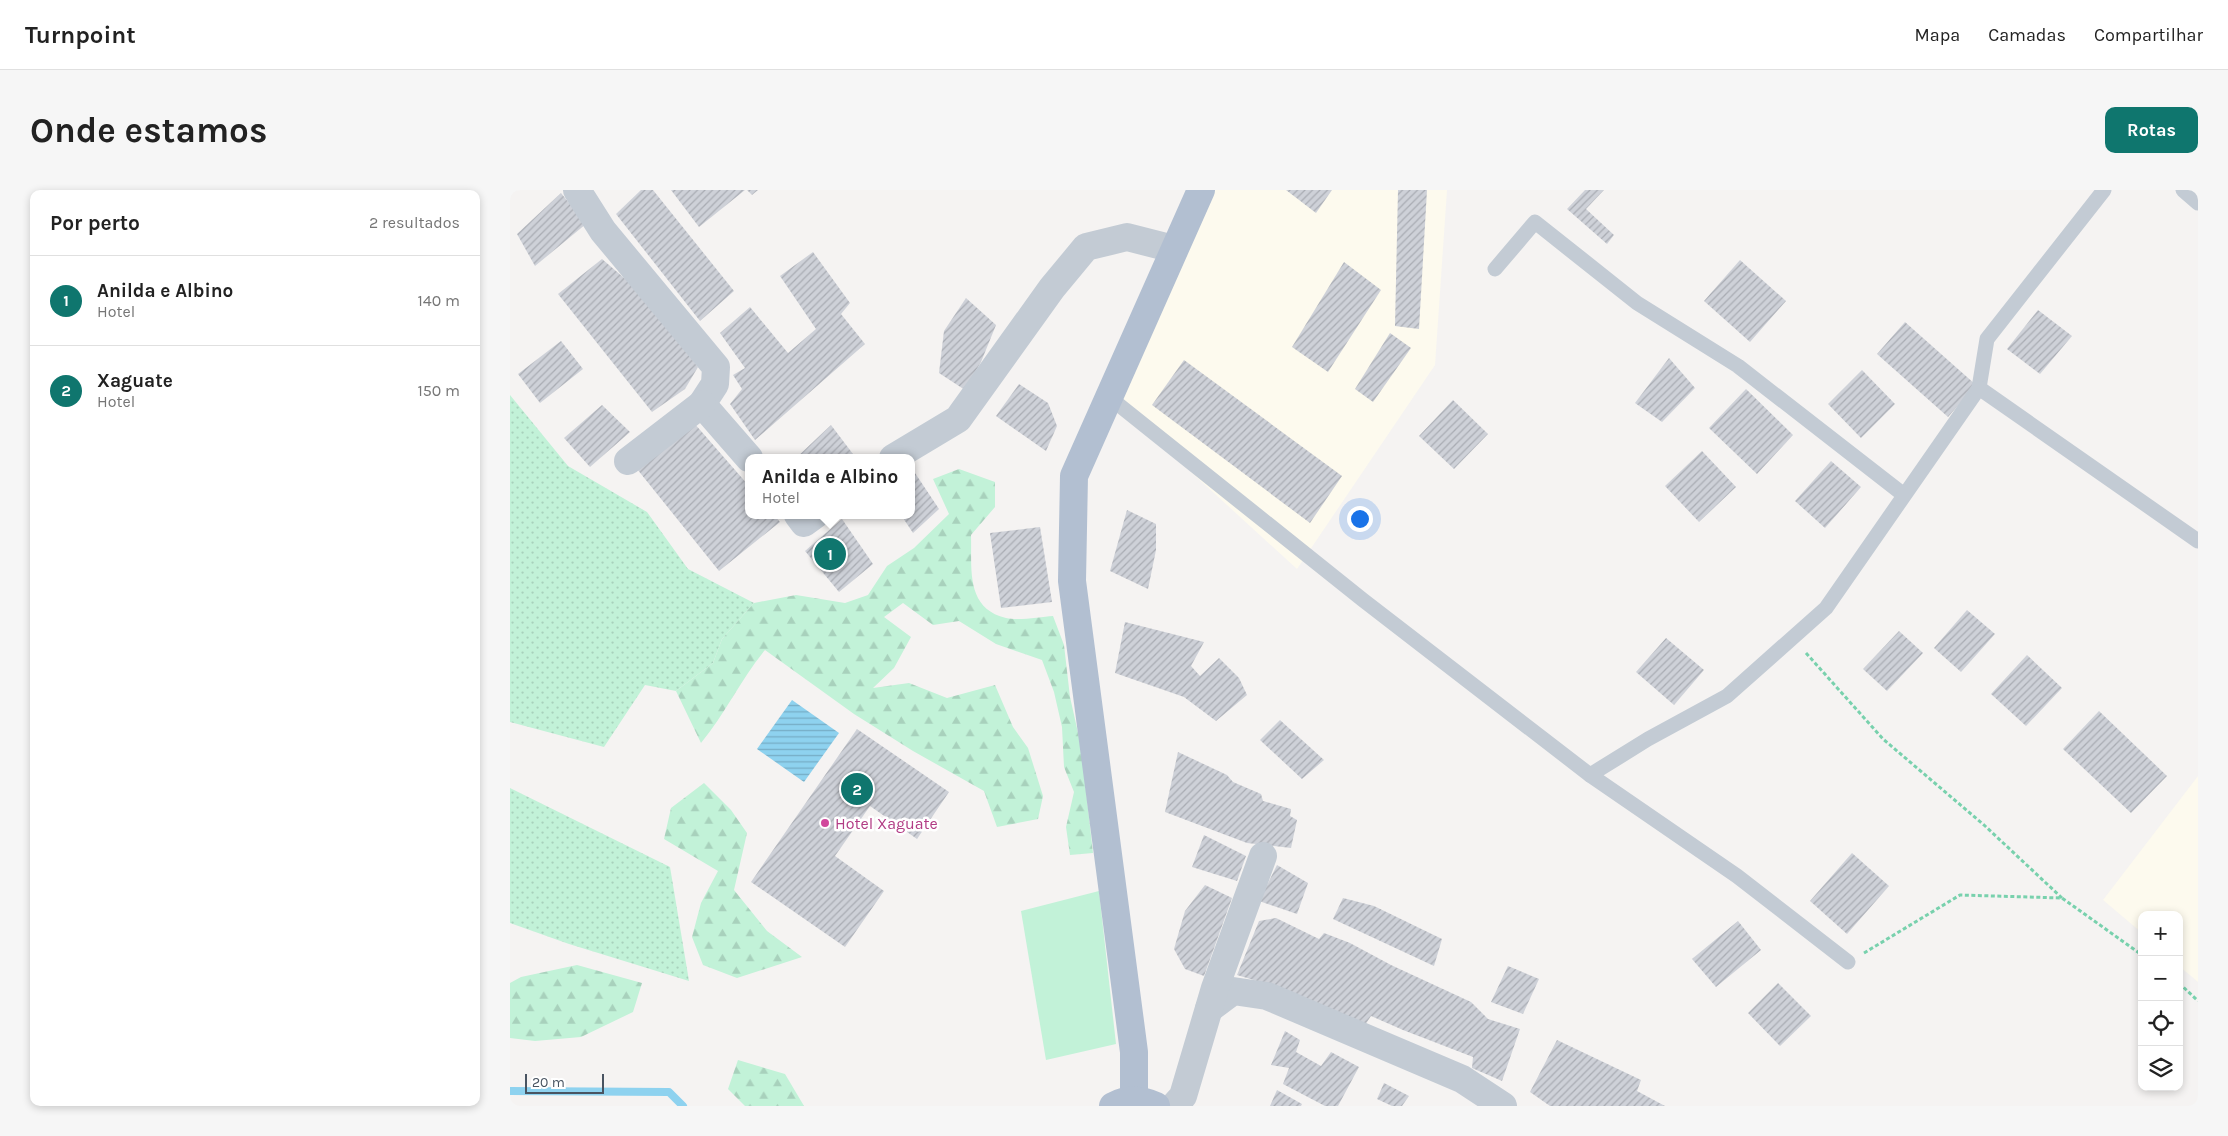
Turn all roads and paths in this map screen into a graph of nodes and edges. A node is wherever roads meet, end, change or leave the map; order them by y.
1 (577, 190) edge
2 (1201, 190) edge
3 (2104, 190) edge
4 (2183, 190) edge
5 (2198, 203) edge
6 (1174, 249) junction
7 (1495, 269) dead end
8 (1979, 388) junction
9 (1109, 397) junction
10 (702, 404) junction
11 (746, 454) edge
12 (900, 454) edge
13 (628, 461) dead end
14 (1904, 495) junction
15 (2198, 541) edge
16 (1792, 638) junction
17 (1590, 775) junction
18 (1263, 856) dead end
19 (2062, 898) junction
20 (2138, 952) edge
21 (1848, 962) joint
22 (2183, 987) edge
23 (2198, 1001) edge
24 (1209, 1009) junction
25 (1134, 1104) edge
26 (1174, 1106) edge
27 (1503, 1106) edge

1 - 10 street
2 - 6 main road
3 - 8 lane
4 - 5 lane
6 - 9 main road
6 - 12 street
7 - 14 lane
8 - 14 lane
8 - 15 lane
9 - 17 lane
9 - 25 main road
10 - 11 street
10 - 13 street
14 - 16 lane
16 - 17 lane
16 - 19 path
17 - 21 lane
18 - 24 street
19 - 20 path
19 - 21 path
22 - 23 path
24 - 26 street
24 - 27 street

